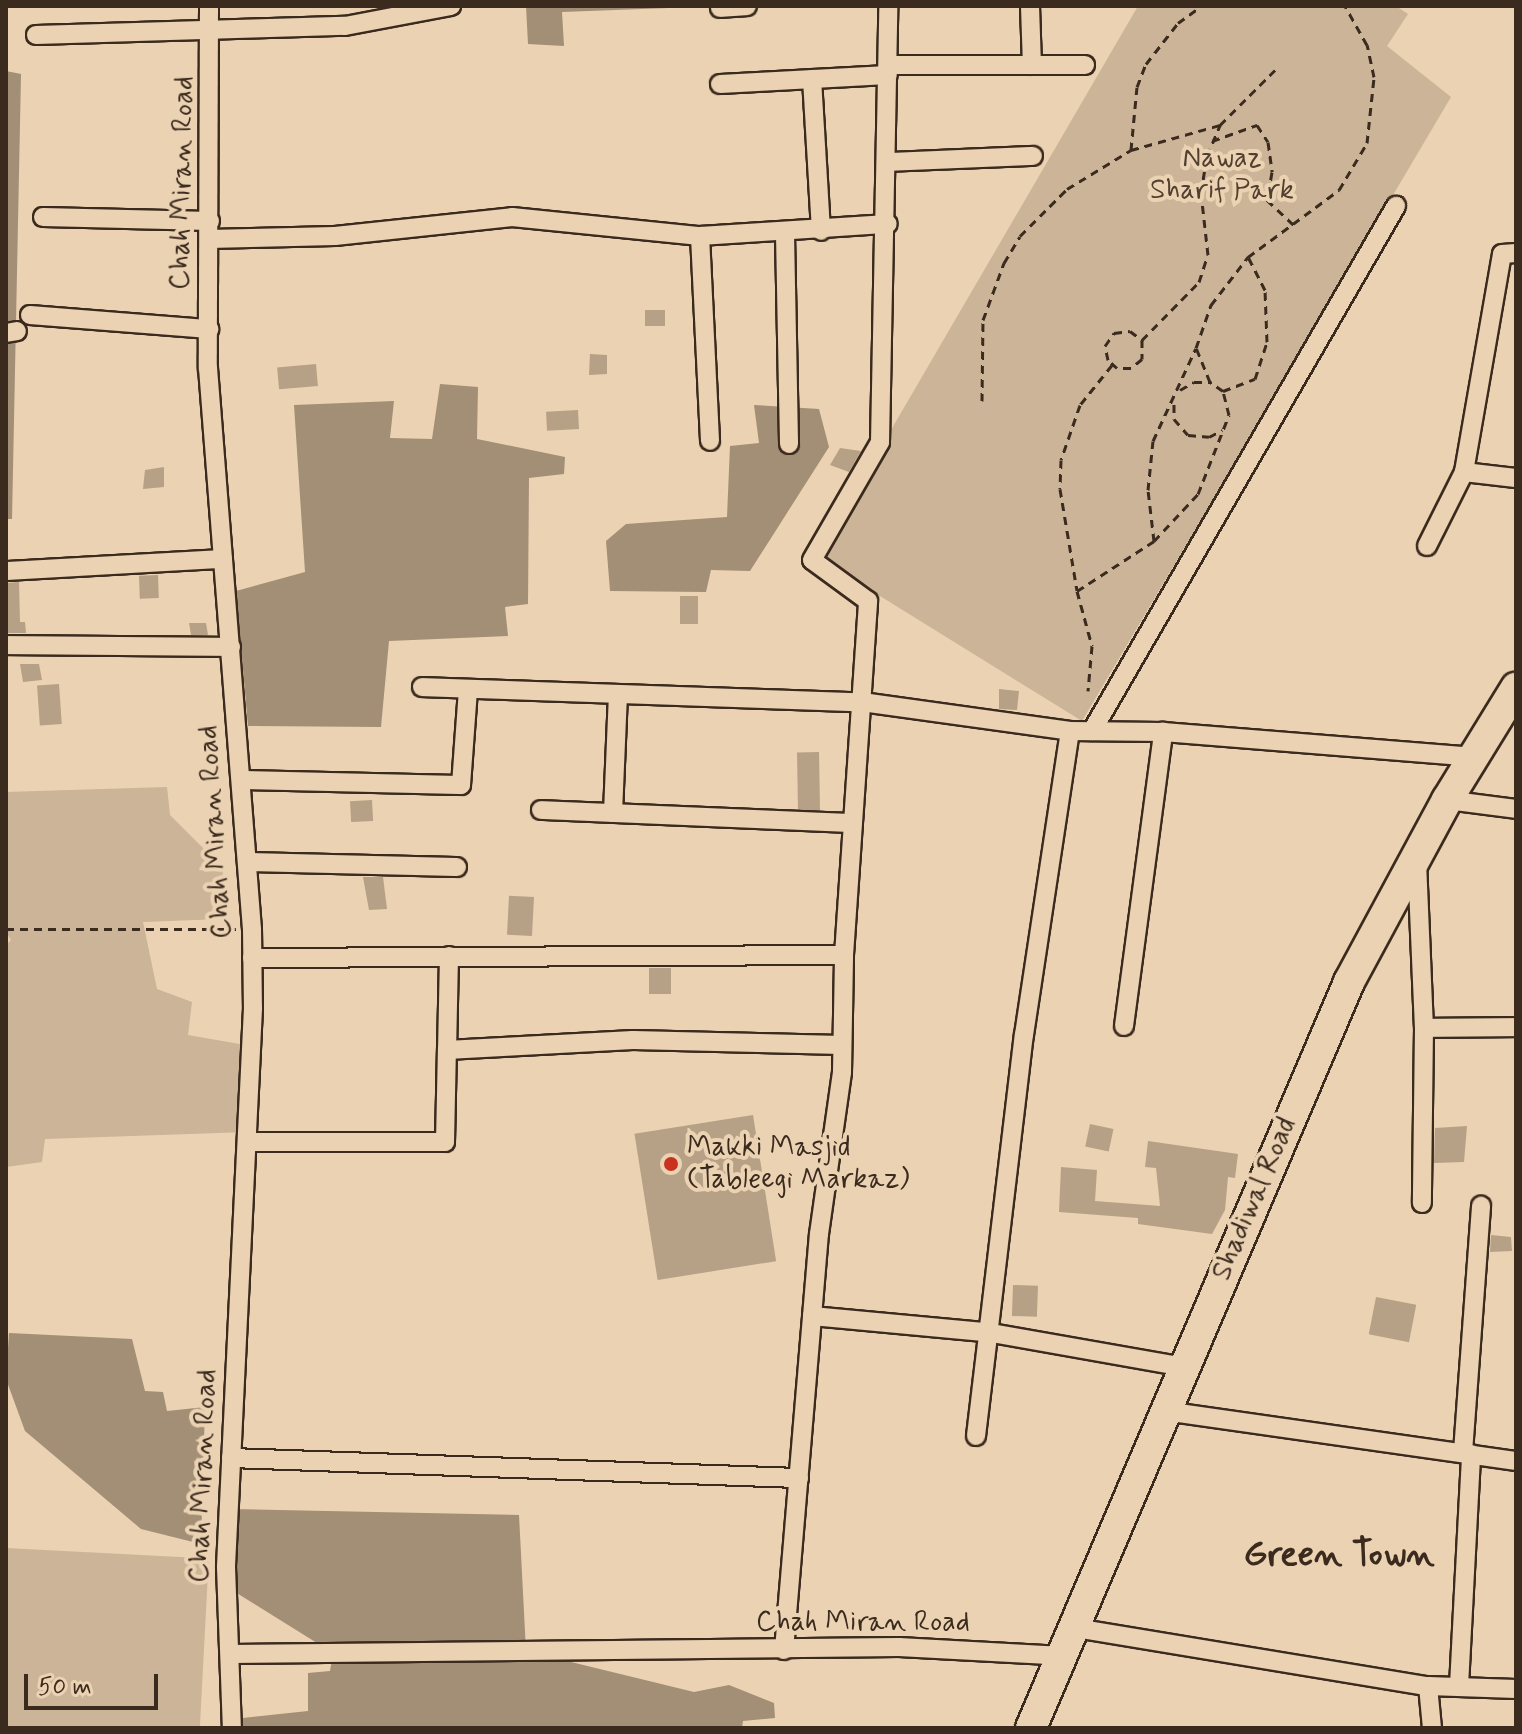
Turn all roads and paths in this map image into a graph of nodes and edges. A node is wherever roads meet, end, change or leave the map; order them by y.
1 (209, 6) edge
2 (451, 6) edge
3 (747, 6) edge
4 (888, 6) edge
5 (1030, 6) edge
6 (1201, 6) edge
7 (1345, 6) edge
8 (720, 8) edge
9 (212, 29) junction
10 (36, 35) dead end
11 (1032, 65) junction
12 (1085, 65) dead end
13 (1277, 68) dead end
14 (888, 70) junction
15 (812, 79) junction
16 (720, 84) dead end
17 (1220, 125) junction
18 (1212, 141) junction
19 (1131, 150) junction
20 (1033, 156) dead end
21 (888, 162) junction
22 (1396, 206) dead end
23 (43, 217) dead end
24 (888, 224) junction
25 (1296, 227) junction
26 (210, 230) junction
27 (821, 231) junction
28 (785, 234) junction
29 (700, 236) junction
30 (1516, 253) edge
31 (1248, 257) junction
32 (30, 315) dead end
33 (209, 329) junction
34 (1142, 340) junction
35 (1196, 348) junction
36 (1112, 365) junction
37 (1210, 382) junction
38 (1223, 391) junction
39 (1176, 397) junction
40 (982, 401) dead end
41 (1222, 430) junction
42 (710, 441) dead end
43 (789, 444) dead end
44 (1464, 472) junction
45 (1516, 478) edge
46 (1154, 541) junction
47 (1427, 546) dead end
48 (223, 559) junction
49 (6, 571) edge
50 (1077, 591) junction
51 (6, 645) edge
52 (231, 647) junction
53 (422, 687) dead end
54 (1516, 688) edge
55 (468, 689) junction
56 (1088, 691) dead end
57 (618, 694) junction
58 (862, 702) junction
59 (1070, 731) junction
60 (1092, 731) junction
61 (1163, 732) junction
62 (1472, 757) junction
63 (242, 780) junction
64 (1447, 800) junction
65 (1516, 809) edge
66 (541, 810) dead end
67 (613, 813) junction
68 (853, 823) junction
69 (1417, 857) junction
70 (248, 862) junction
71 (457, 867) dead end
72 (6, 929) edge
73 (252, 929) junction
74 (844, 955) junction
75 (449, 956) junction
76 (252, 958) junction
77 (1124, 1026) dead end
78 (1516, 1027) edge
79 (1424, 1028) junction
80 (842, 1045) junction
81 (447, 1050) junction
82 (247, 1142) junction
83 (1422, 1203) dead end
84 (1481, 1206) dead end
85 (812, 1316) junction
86 (986, 1332) junction
87 (1185, 1367) junction
88 (1165, 1411) junction
89 (976, 1436) dead end
90 (1467, 1453) junction
91 (231, 1458) junction
92 (1516, 1461) edge
93 (799, 1478) junction
94 (1076, 1628) junction
95 (784, 1650) junction
96 (231, 1654) junction
97 (1063, 1656) junction
98 (1428, 1686) junction
99 (1459, 1686) junction
100 (1516, 1689) edge
101 (232, 1728) edge
102 (1031, 1728) edge
103 (1432, 1728) edge

1 - 9 street, Chah Miran Road
2 - 9 street
3 - 8 street
4 - 14 street
5 - 11 street
6 - 19 path
7 - 25 path
9 - 10 street
9 - 26 street, Chah Miran Road
11 - 12 street
11 - 14 street
13 - 17 path
14 - 15 street
14 - 21 street
15 - 16 street
15 - 27 street
17 - 18 path
17 - 19 path
18 - 25 path
18 - 34 path
19 - 40 path
20 - 21 street
21 - 24 street
22 - 60 street
23 - 26 street
24 - 27 street
24 - 58 street
25 - 31 path
26 - 29 street
26 - 33 street, Chah Miran Road
27 - 28 street
28 - 29 street
28 - 43 street
29 - 42 street
30 - 44 street
31 - 35 path
31 - 38 path
32 - 33 street
33 - 48 street, Chah Miran Road
34 - 36 path
34 - 36 path
35 - 37 path
35 - 39 path
36 - 50 path
37 - 38 path
37 - 39 path
38 - 41 path
39 - 41 path
39 - 46 path
41 - 46 path
44 - 45 street
44 - 47 street
46 - 50 path
48 - 49 street
48 - 52 street, Chah Miran Road
50 - 56 path
51 - 52 street
52 - 63 street, Chah Miran Road
53 - 55 street
54 - 62 main road, Shadiwal Road
55 - 57 street
55 - 63 street
57 - 58 street
57 - 67 street
58 - 59 street
58 - 68 street
59 - 60 street
59 - 86 street
60 - 61 street
61 - 62 street
61 - 77 street
62 - 64 main road, Shadiwal Road
63 - 70 street, Chah Miran Road
64 - 65 street
64 - 69 main road, Shadiwal Road
66 - 67 street
67 - 68 street
68 - 74 street
69 - 79 street
69 - 87 main road, Shadiwal Road
70 - 71 street
70 - 73 street, Chah Miran Road
72 - 73 path
73 - 76 street, Chah Miran Road
74 - 75 street
74 - 80 street
75 - 76 street
75 - 81 street
76 - 82 street, Chah Miran Road
78 - 79 street
79 - 83 street
80 - 81 street
80 - 85 street
81 - 82 street
82 - 91 street, Chah Miran Road
84 - 90 street
85 - 86 street
85 - 93 street
86 - 87 street
86 - 89 street
87 - 88 main road, Shadiwal Road
88 - 90 street
88 - 94 main road, Shadiwal Road
90 - 92 street
90 - 99 street
91 - 93 street
91 - 96 street, Chah Miran Road
93 - 95 street
94 - 97 main road, Shadiwal Road
94 - 98 street
95 - 96 street, Chah Miran Road
95 - 97 street, Chah Miran Road
96 - 101 street, Chah Miran Road
97 - 102 main road, Shadiwal Road
98 - 99 street
98 - 103 street
99 - 100 street

